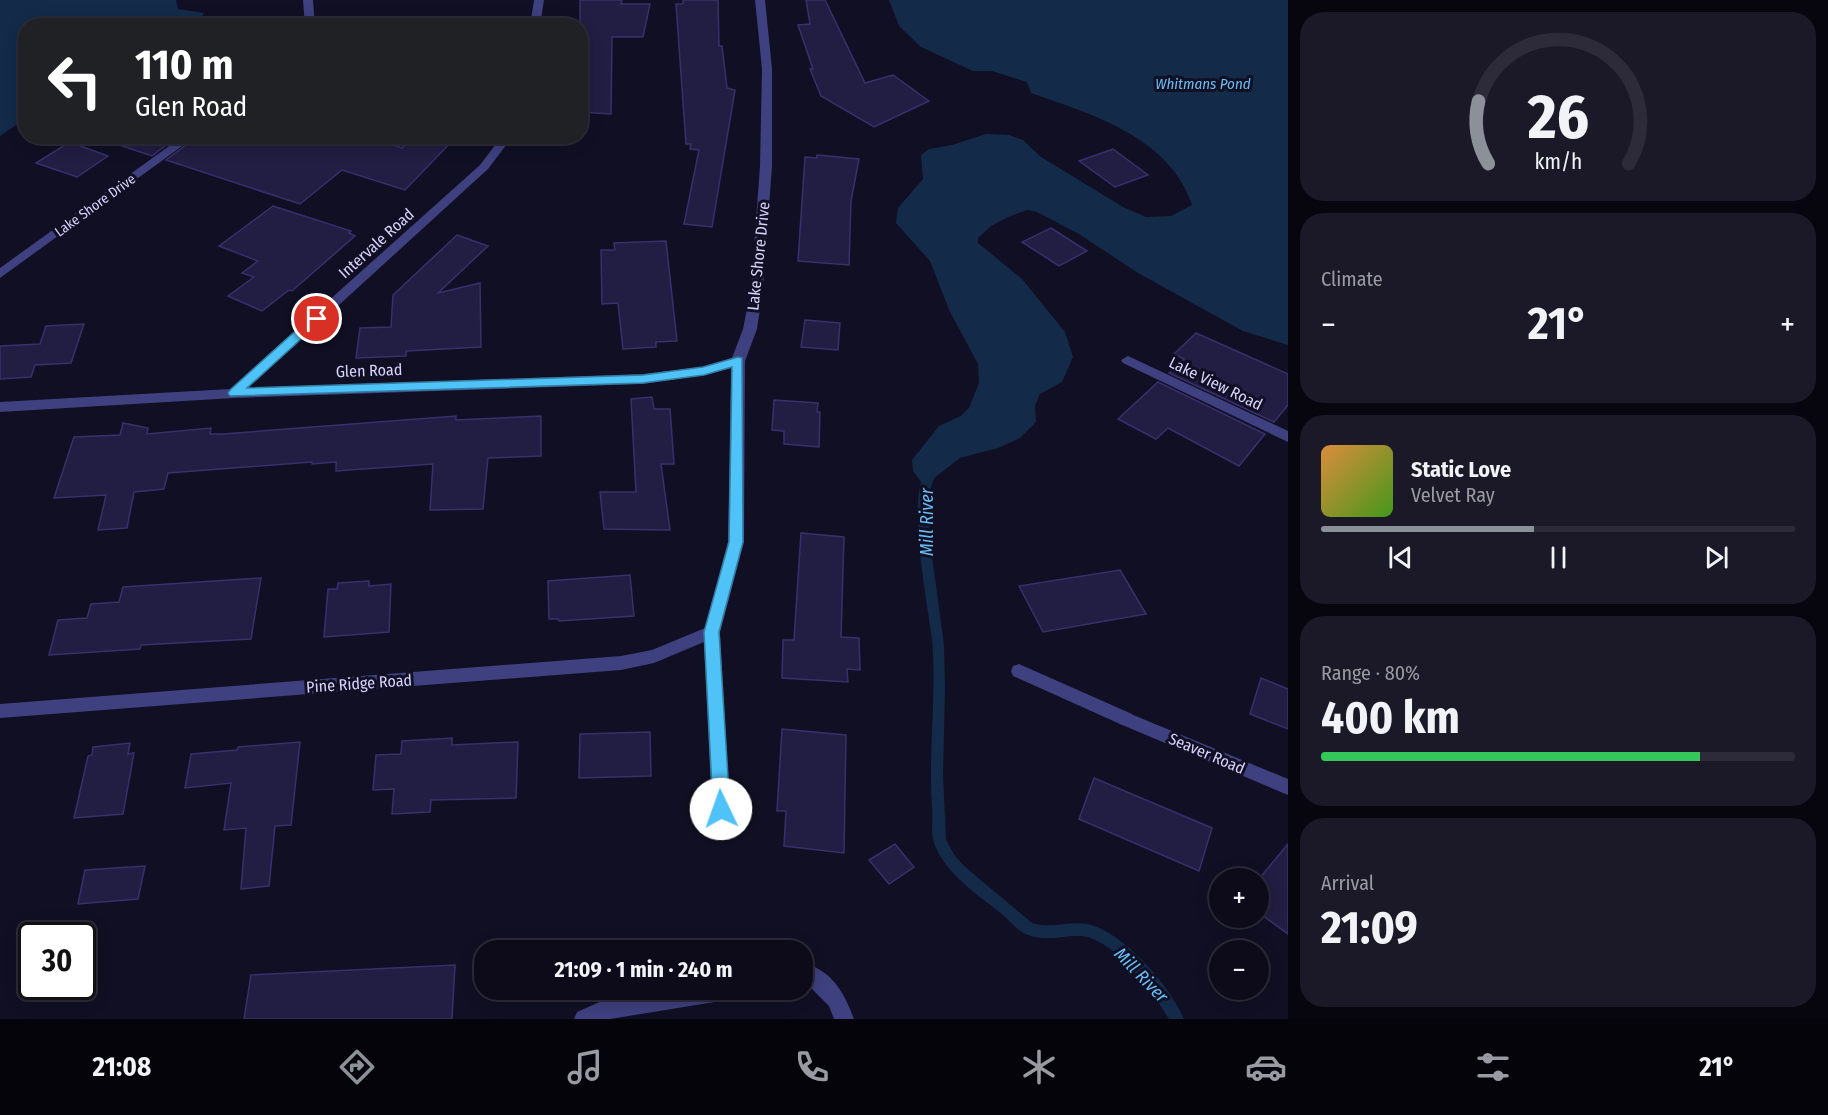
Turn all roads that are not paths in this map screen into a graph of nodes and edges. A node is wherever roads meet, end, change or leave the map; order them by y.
1 (308, 0) edge
2 (539, 0) edge
3 (760, 0) edge
4 (309, 18) edge
5 (536, 18) edge
6 (180, 144) edge
7 (502, 144) edge
8 (0, 274) edge
9 (1128, 360) dead end
10 (738, 361) junction
11 (234, 393) junction
12 (0, 408) edge
13 (1288, 437) edge
14 (712, 632) junction
15 (1019, 671) dead end
16 (0, 711) edge
17 (1288, 788) edge
18 (723, 831) dead end
19 (813, 977) edge
20 (666, 1000) edge
21 (584, 1019) edge
22 (844, 1019) edge

1 - 4 street
2 - 5 street
3 - 10 street, Lake Shore Drive
6 - 8 street, Lake Shore Drive
7 - 11 street, Intervale Road
9 - 13 street, Lake View Road
10 - 11 street, Glen Road
10 - 14 street, Lake Shore Drive
11 - 12 street, Glen Road
14 - 16 street, Pine Ridge Road
14 - 18 street, Lake Shore Drive
15 - 17 street, Seaver Road
19 - 22 street
20 - 21 street

